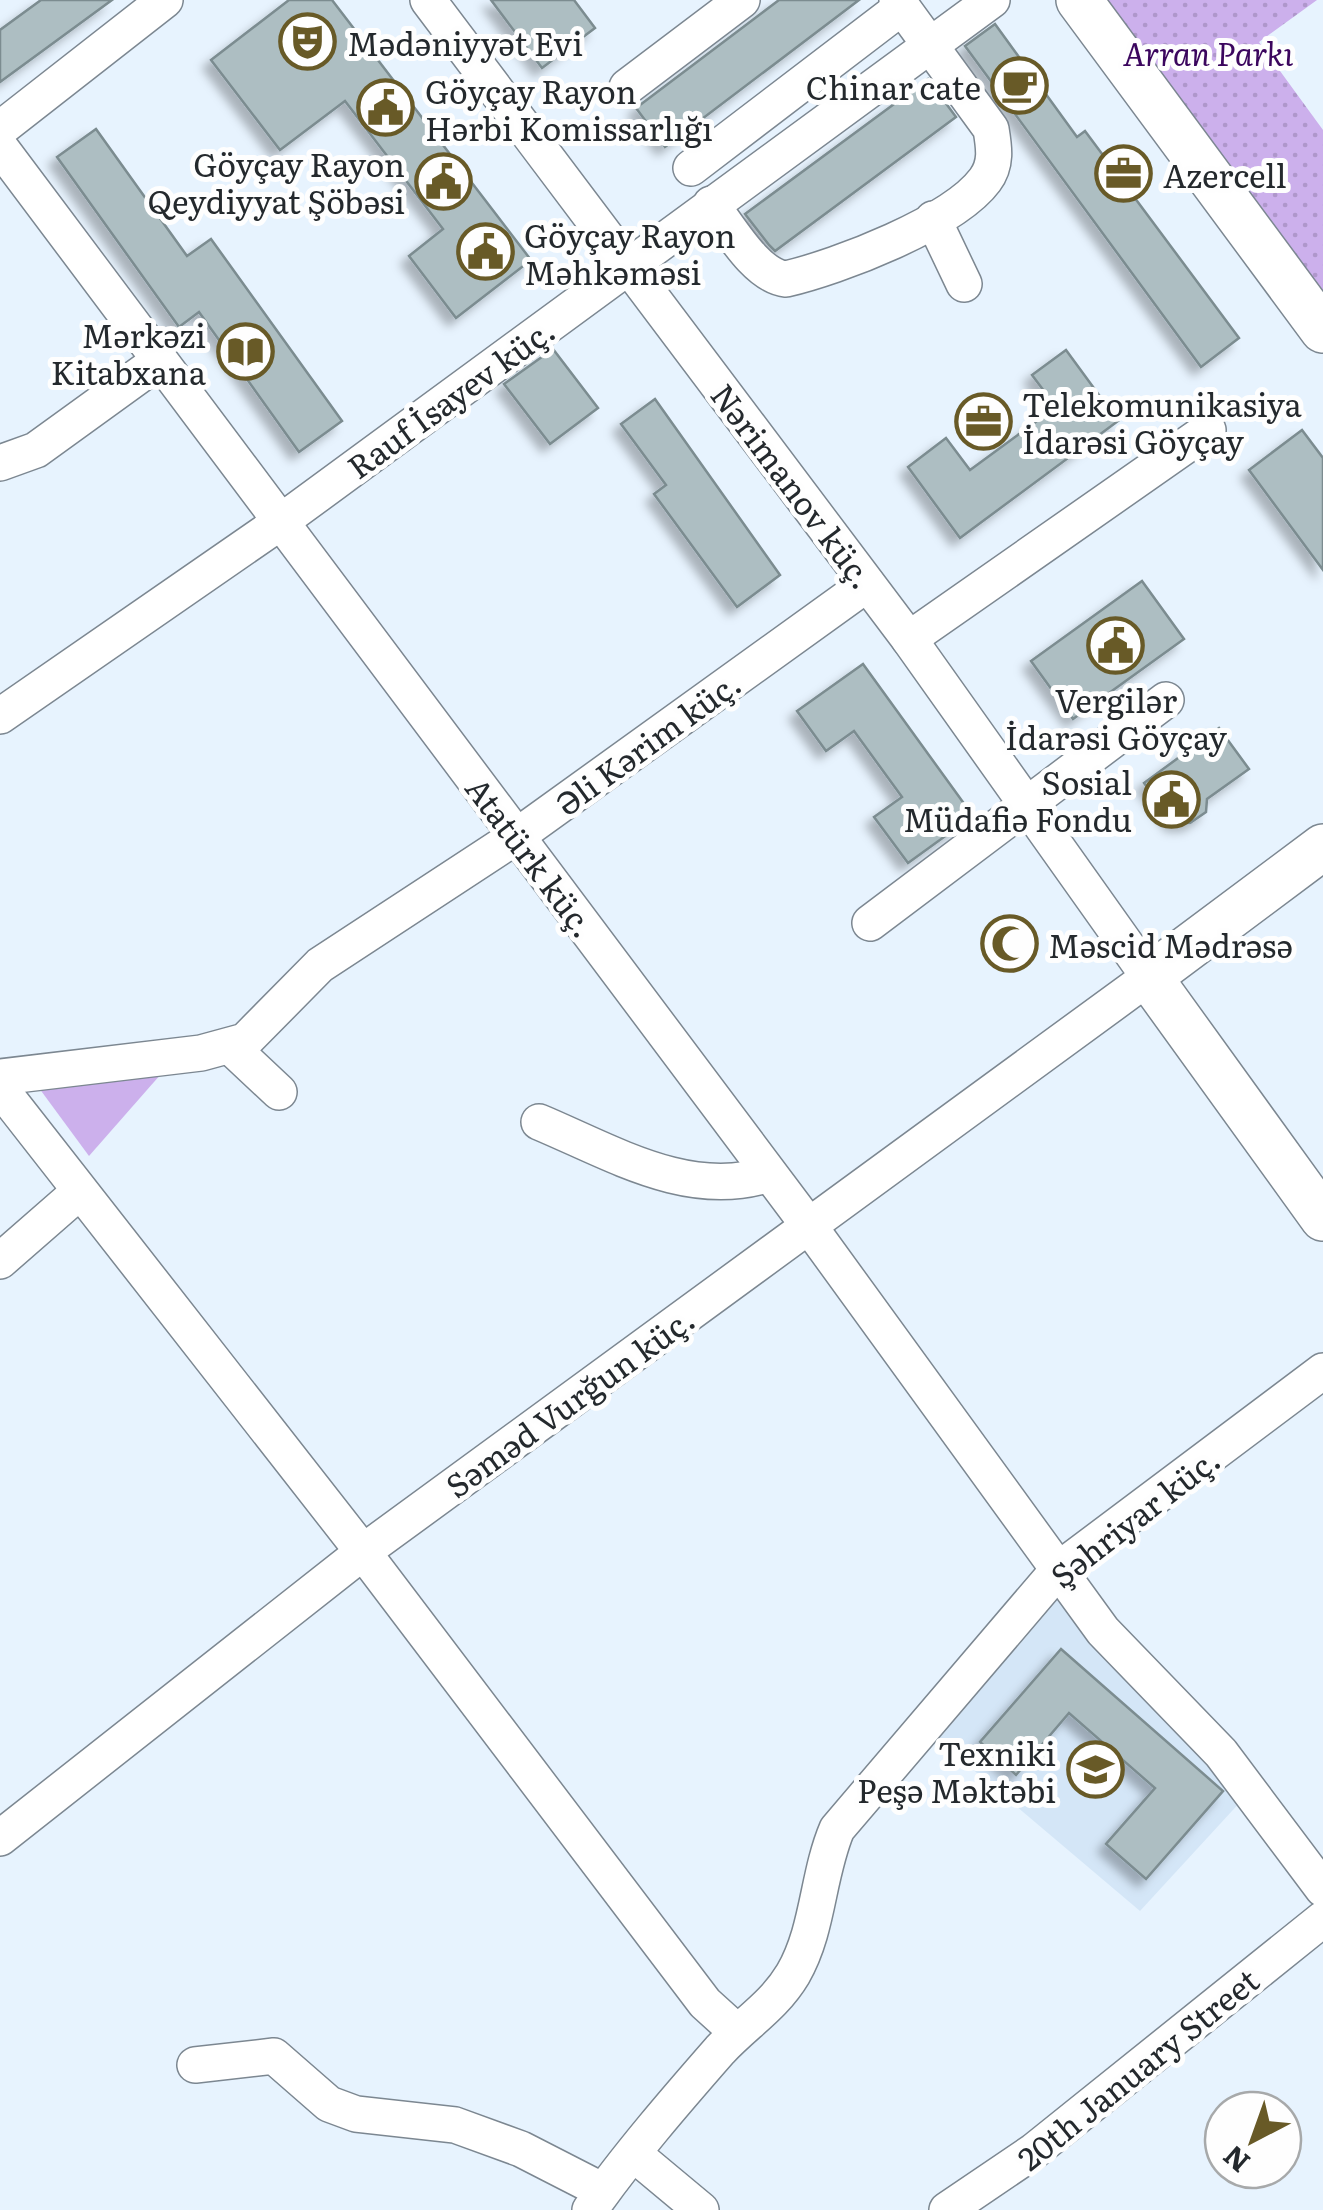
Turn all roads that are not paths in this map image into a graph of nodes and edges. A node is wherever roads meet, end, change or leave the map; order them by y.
1 (164, 0) edge
2 (428, 0) edge
3 (742, 0) edge
4 (992, 0) edge
5 (1079, 0) edge
6 (899, 4) edge
7 (931, 44) junction
8 (627, 87) dead end
9 (0, 129) edge
10 (0, 146) edge
11 (691, 168) dead end
12 (711, 204) junction
13 (933, 219) junction
14 (630, 264) junction
15 (964, 284) dead end
16 (1323, 330) edge
17 (160, 361) junction
18 (1208, 430) dead end
19 (0, 464) edge
20 (279, 523) junction
21 (867, 584) junction
22 (909, 640) junction
23 (1166, 700) dead end
24 (0, 716) edge
25 (1025, 803) junction
26 (517, 836) junction
27 (1323, 848) edge
28 (870, 923) dead end
29 (1149, 977) junction
30 (232, 1048) junction
31 (0, 1077) edge
32 (0, 1088) edge
33 (278, 1092) dead end
34 (539, 1122) dead end
35 (769, 1174) junction
36 (79, 1192) junction
37 (1323, 1218) edge
38 (809, 1226) junction
39 (0, 1261) edge
40 (1323, 1371) edge
41 (363, 1552) junction
42 (1058, 1570) junction
43 (0, 1838) edge
44 (1323, 1889) edge
45 (1323, 1919) edge
46 (737, 2032) junction
47 (194, 2065) dead end
48 (635, 2155) junction
49 (596, 2200) edge
50 (701, 2210) edge
51 (947, 2210) edge

1 - 9 street
2 - 14 street, Nərimanov küç.
3 - 8 street
4 - 7 street, Rauf İsayev küç.
5 - 16 main road
6 - 7 street
6 - 11 street
7 - 12 street, Rauf İsayev küç.
7 - 13 street
10 - 17 street, Atatürk küç.
12 - 13 street
12 - 14 street, Rauf İsayev küç.
13 - 15 street
14 - 20 street, Rauf İsayev küç.
14 - 21 street, Nərimanov küç.
17 - 19 street
17 - 20 street, Atatürk küç.
18 - 22 street
20 - 24 street, Rauf İsayev küç.
20 - 26 street, Atatürk küç.
21 - 22 street, Nərimanov küç.
21 - 26 street, Əli Kərim küç.
22 - 25 street, Nərimanov küç.
23 - 25 street
25 - 28 street
25 - 29 street, Nərimanov küç.
26 - 30 street, Əli Kərim küç.
26 - 35 street, Atatürk küç.
27 - 29 main road
29 - 37 main road
29 - 38 street, Səməd Vurğun küç.
30 - 31 street
30 - 33 street
32 - 36 street
34 - 35 street
35 - 38 street, Atatürk küç.
36 - 39 street
36 - 41 street
38 - 41 street, Səməd Vurğun küç.
38 - 42 street, Atatürk küç.
40 - 42 street, Şəhriyar küç.
41 - 43 street, Səməd Vurğun küç.
41 - 46 street
42 - 44 street, Atatürk küç.
42 - 46 street, Şəhriyar küç.
45 - 51 street, 20th January Street
46 - 48 street, Şəhriyar küç.
47 - 49 street
48 - 49 street, Şəhriyar küç.
48 - 50 street

